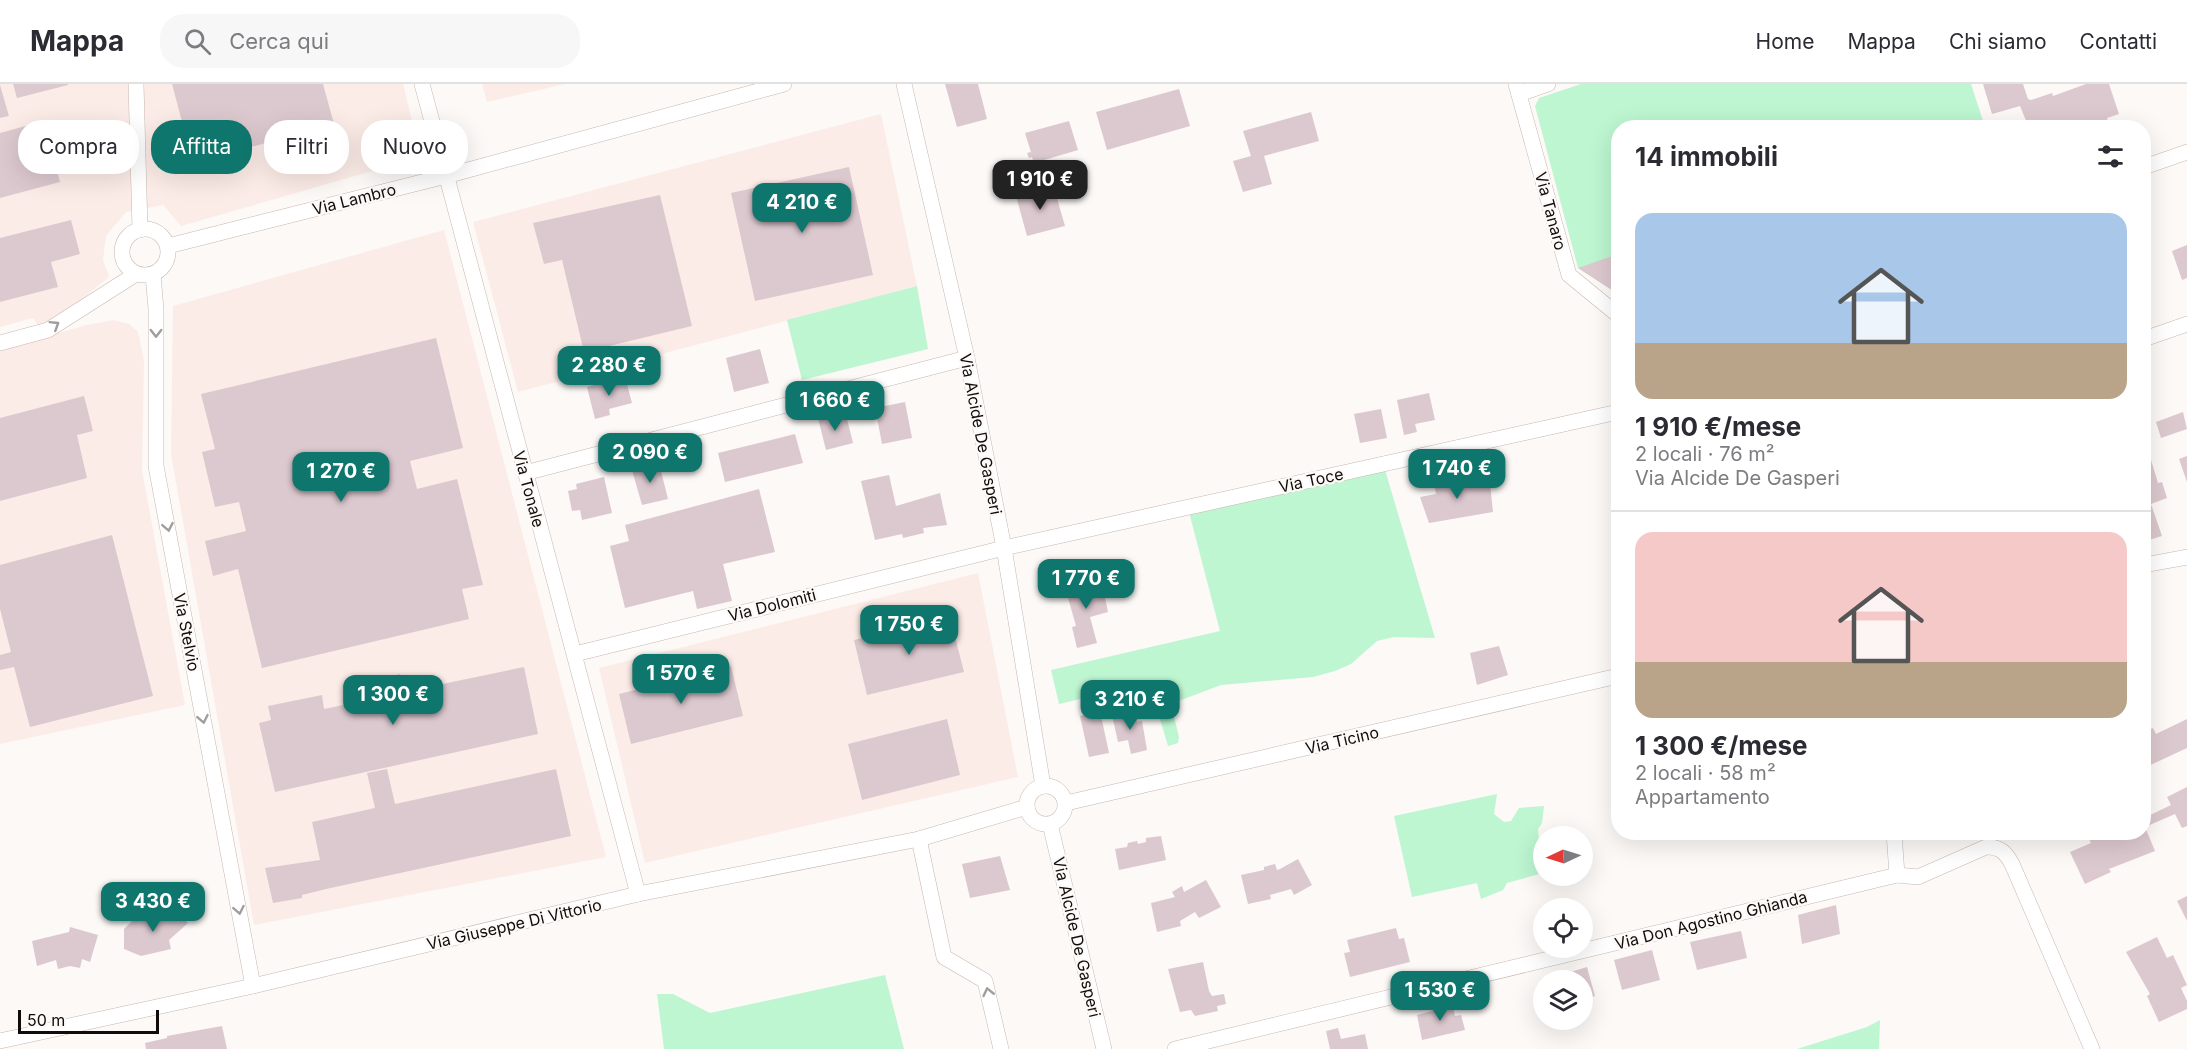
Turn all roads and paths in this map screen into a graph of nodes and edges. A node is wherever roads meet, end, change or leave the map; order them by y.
1 (136, 84) edge
2 (422, 84) edge
3 (783, 84) edge
4 (904, 84) edge
5 (1548, 84) edge
6 (1517, 89) edge
7 (2187, 152) edge
8 (2151, 165) edge
9 (446, 176) junction
10 (140, 230) junction
11 (168, 246) junction
12 (136, 274) junction
13 (153, 275) junction
14 (1611, 309) edge
15 (2187, 324) edge
16 (2151, 337) edge
17 (0, 343) edge
18 (967, 358) junction
19 (1611, 414) edge
20 (525, 473) junction
21 (1004, 548) junction
22 (2187, 557) edge
23 (2151, 564) edge
24 (574, 654) junction
25 (1611, 678) edge
26 (1043, 786) junction
27 (1066, 803) junction
28 (1027, 807) junction
29 (1050, 824) junction
30 (919, 839) junction
31 (1895, 840) edge
32 (1897, 875) junction
33 (638, 894) junction
34 (253, 986) junction
35 (0, 1041) edge
36 (1001, 1049) edge
37 (1104, 1049) edge
38 (1174, 1049) edge
39 (2092, 1049) edge

1 - 10 street
2 - 9 street, Via Tonale
3 - 9 street, Via Lambro
4 - 18 street, Via Alcide De Gasperi
5 - 6 street
6 - 14 street, Via Tanaro
7 - 8 street
9 - 11 street, Via Lambro
9 - 20 street, Via Tonale
10 - 11 street
10 - 12 street
11 - 13 street
12 - 13 street
17 -> 12 street
13 -> 34 street, Via Stelvio
15 - 16 street
18 - 20 street
18 - 21 street, Via Alcide De Gasperi
19 - 21 street, Via Toce
20 - 24 street, Via Tonale
21 - 24 street, Via Dolomiti
21 - 26 street, Via Alcide De Gasperi
22 - 23 street
24 - 33 street, Via Tonale
25 - 27 street, Via Ticino
26 - 27 street
26 - 28 street
27 - 29 street
28 - 29 street
28 - 30 street, Via Giuseppe Di Vittorio
29 - 37 street, Via Alcide De Gasperi
30 - 33 street, Via Giuseppe Di Vittorio
36 -> 30 street
31 - 32 street
32 - 38 street, Via Don Agostino Ghianda
32 - 39 street, Via Don Agostino Ghianda
33 - 34 street, Via Giuseppe Di Vittorio
34 - 35 street, Via Giuseppe Di Vittorio

